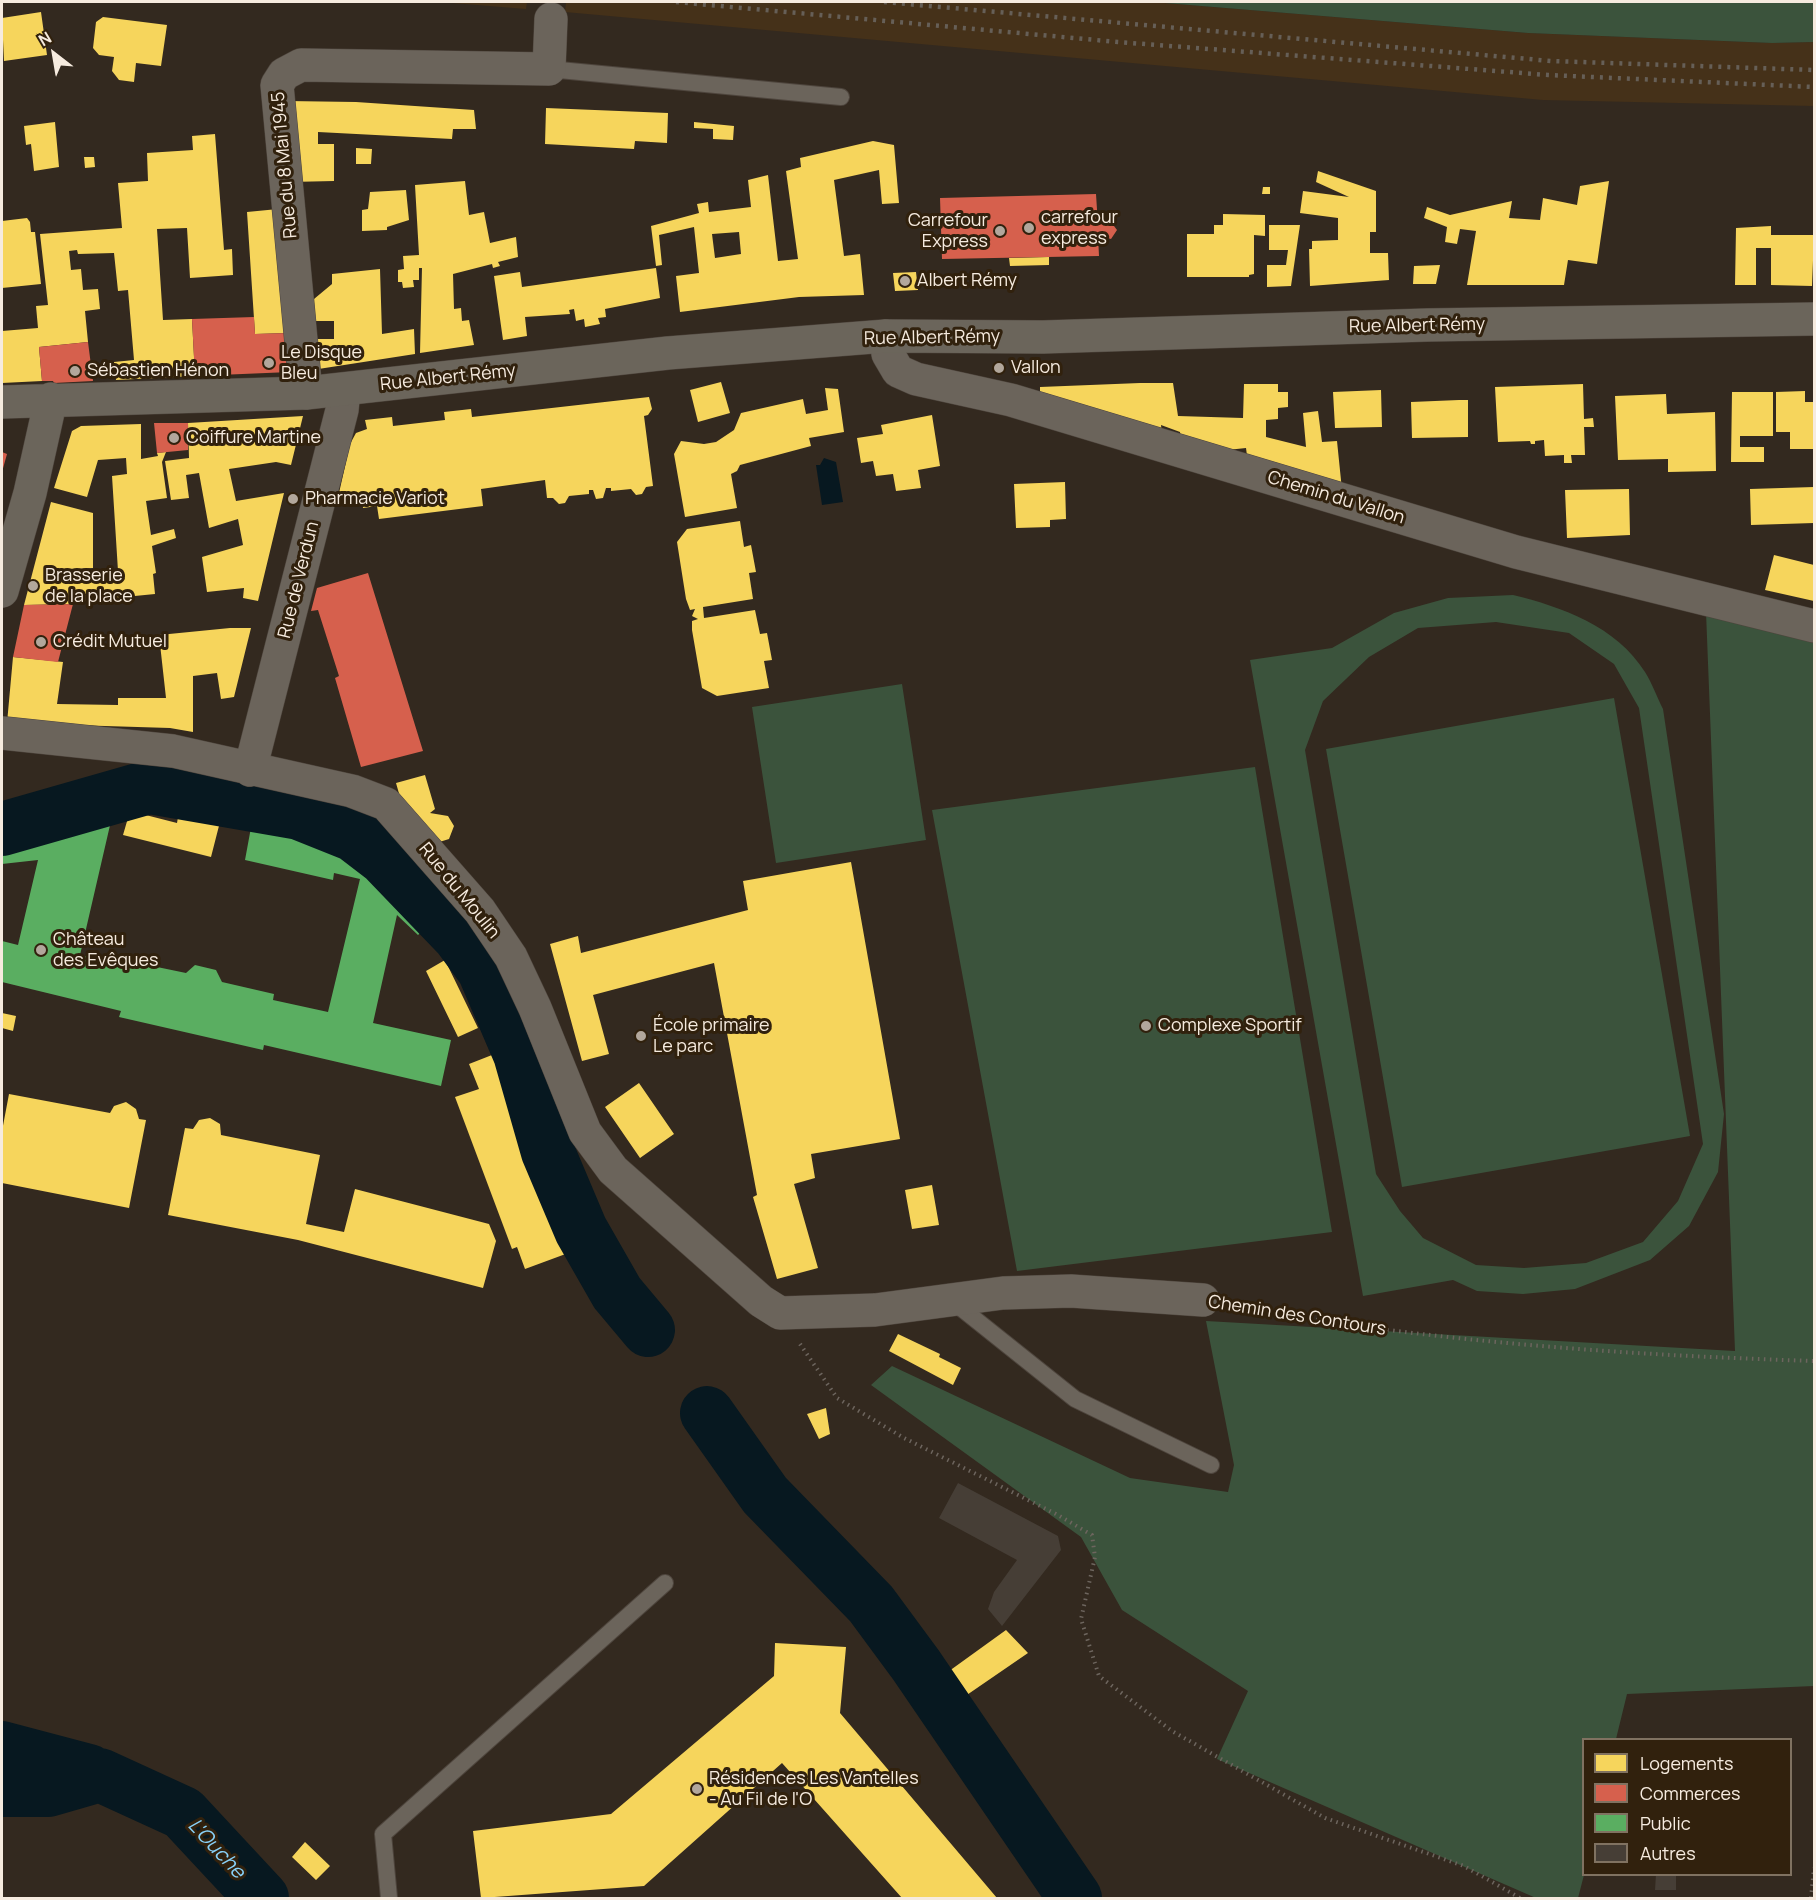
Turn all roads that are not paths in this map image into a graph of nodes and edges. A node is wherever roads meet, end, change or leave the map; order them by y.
1 (551, 19) dead end
2 (549, 69) junction
3 (841, 97) dead end
4 (1815, 319) edge
5 (886, 336) junction
6 (344, 390) junction
7 (306, 393) junction
8 (51, 399) junction
9 (2, 402) edge
10 (2, 591) edge
11 (1815, 626) edge
12 (2, 733) edge
13 (250, 770) junction
14 (951, 1300) junction
15 (1203, 1300) road end
16 (780, 1313) joint
17 (1211, 1465) dead end
18 (665, 1583) dead end
19 (389, 1899) edge

1 - 2 street
2 - 3 lane
2 - 7 street, Rue du 8 Mai 1945
4 - 5 main road, Rue Albert Rémy
5 - 6 main road, Rue Albert Rémy
5 - 11 street, Chemin du Vallon
6 - 7 main road, Rue Albert Rémy
6 - 13 street, Rue de Verdun
7 - 8 main road, Rue Albert Rémy
8 - 9 main road, Rue Albert Rémy
8 - 10 main road
12 - 13 street, Rue du Moulin
13 - 16 street, Rue du Moulin
14 - 15 street, Chemin des Contours
14 - 16 street, Chemin des Contours
14 - 17 lane
18 - 19 lane

